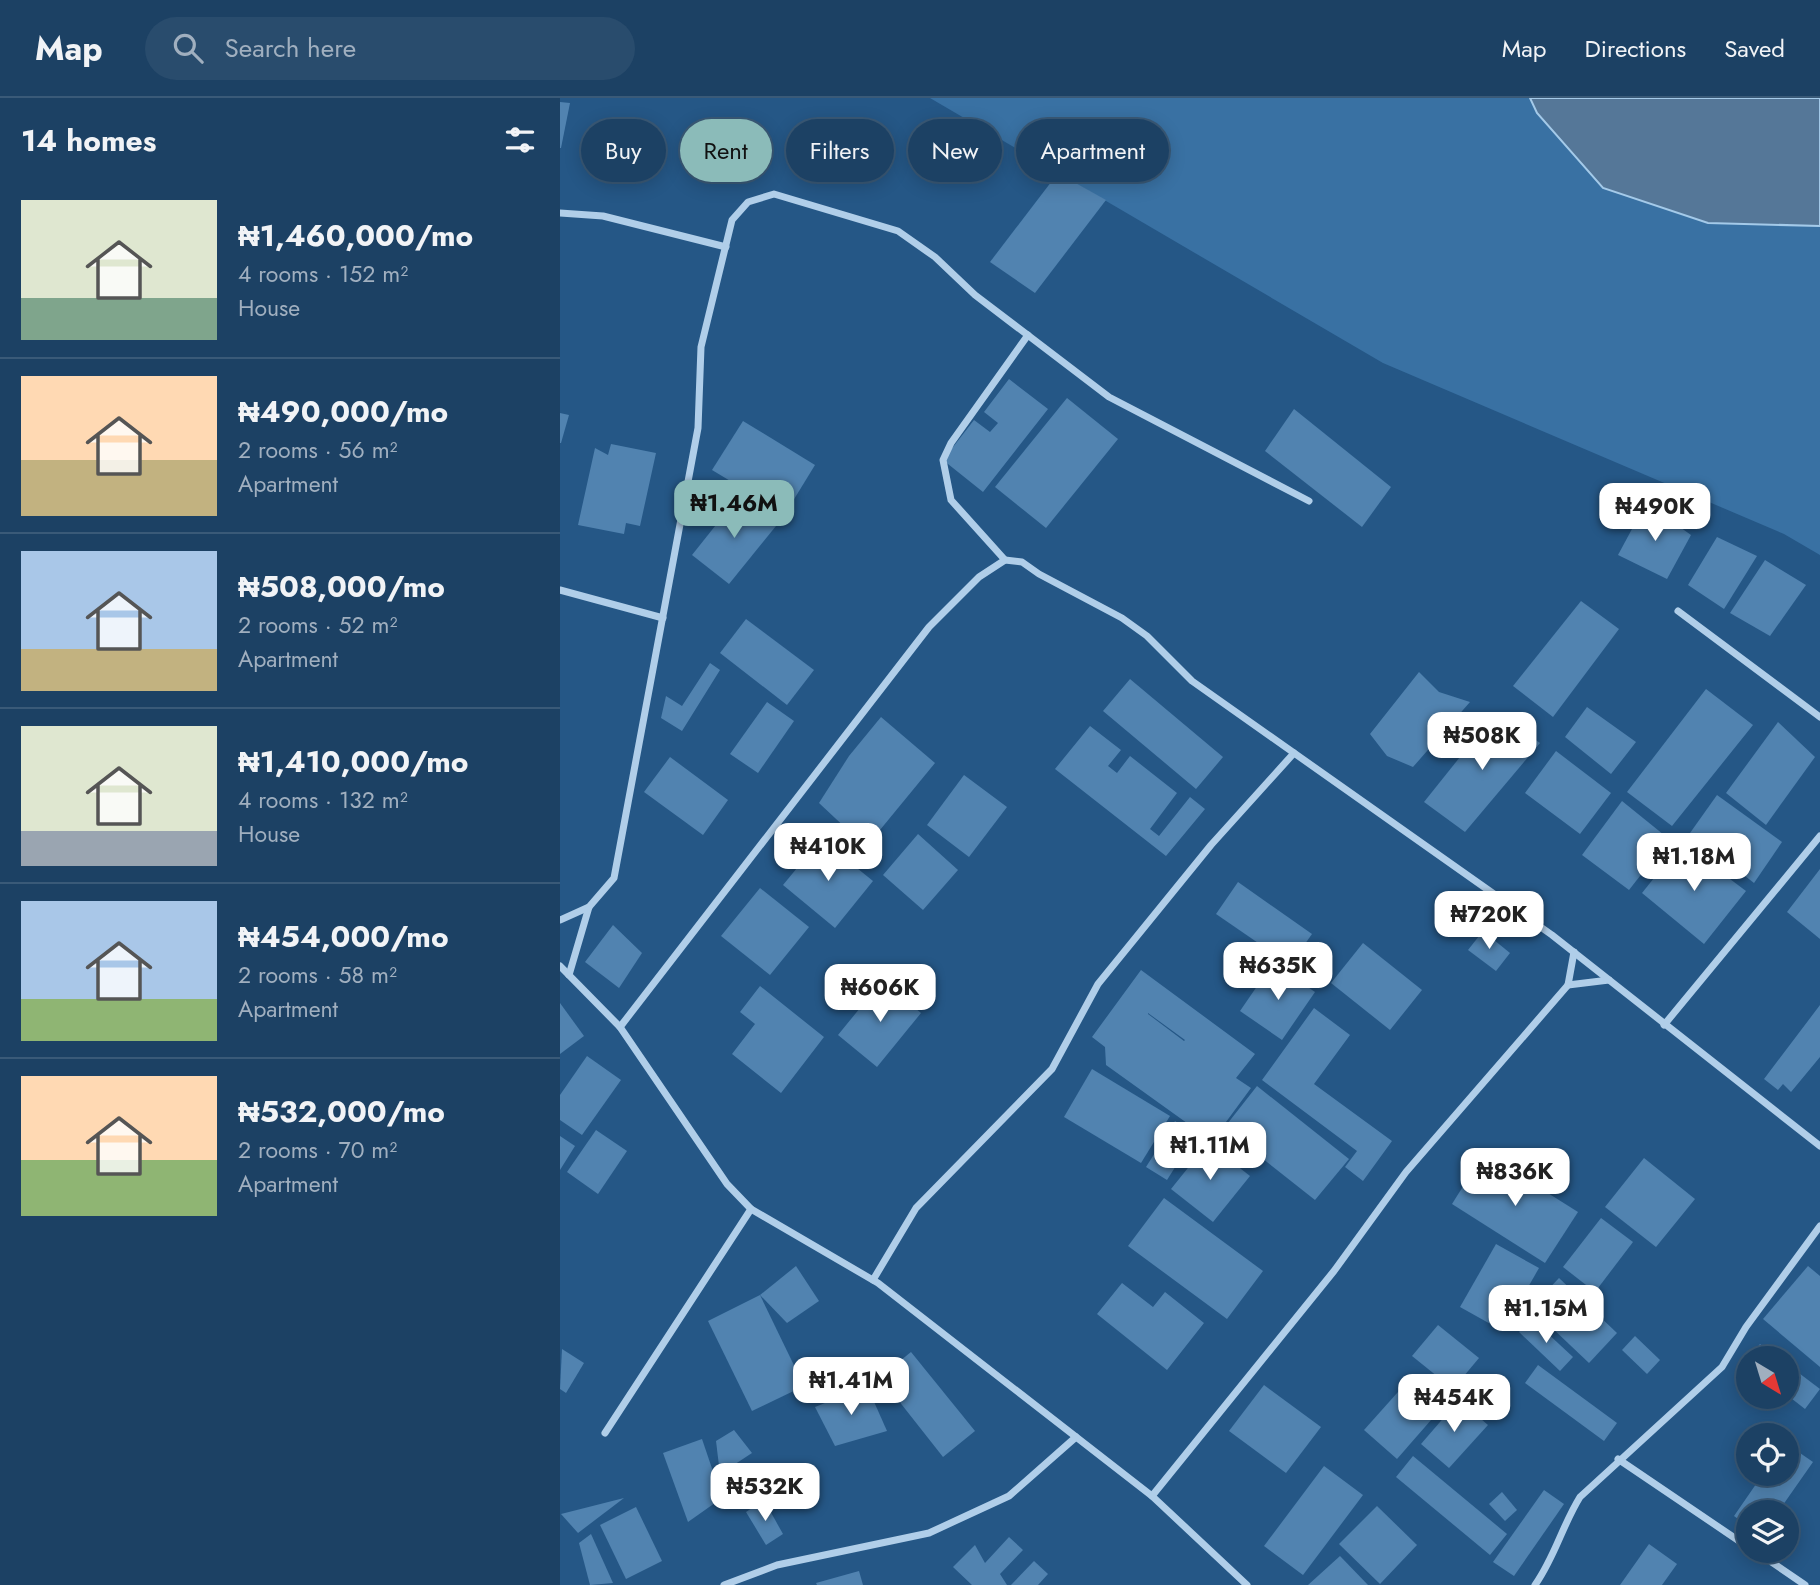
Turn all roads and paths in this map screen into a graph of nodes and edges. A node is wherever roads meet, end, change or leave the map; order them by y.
1 (560, 213) edge
2 (726, 247) junction
3 (1028, 335) junction
4 (1310, 501) dead end
5 (1005, 560) junction
6 (560, 590) edge
7 (1678, 611) dead end
8 (663, 618) junction
9 (1820, 717) edge
10 (1293, 753) junction
11 (1820, 836) edge
12 (589, 907) junction
13 (560, 920) edge
14 (1574, 953) junction
15 (560, 966) edge
16 (569, 975) junction
17 (1609, 981) junction
18 (1567, 985) junction
19 (1664, 1025) junction
20 (620, 1027) junction
21 (1820, 1146) edge
22 (751, 1209) junction
23 (1820, 1226) edge
24 (873, 1280) junction
25 (605, 1433) dead end
26 (1076, 1437) junction
27 (1618, 1459) junction
28 (1152, 1496) junction
29 (1736, 1539) edge
30 (1773, 1563) edge
31 (724, 1585) edge
32 (1248, 1585) edge
33 (1535, 1585) edge
34 (1805, 1585) edge

1 - 2 street
2 - 3 street
2 - 8 street
3 - 4 street
3 - 5 street
5 - 10 street
5 - 20 street
6 - 8 street
7 - 9 street
8 - 12 street
10 - 14 street
10 - 24 street
11 - 19 street
12 - 13 street
12 - 16 street
14 - 17 street
14 - 18 street
15 - 16 street
16 - 20 street
17 - 18 street
17 - 19 street
18 - 28 street
19 - 21 street
20 - 22 street
22 - 24 street
22 - 25 street
23 - 27 street
24 - 26 street
26 - 28 street
26 - 31 street
27 - 29 street
27 - 33 street
28 - 32 street
30 - 34 street

